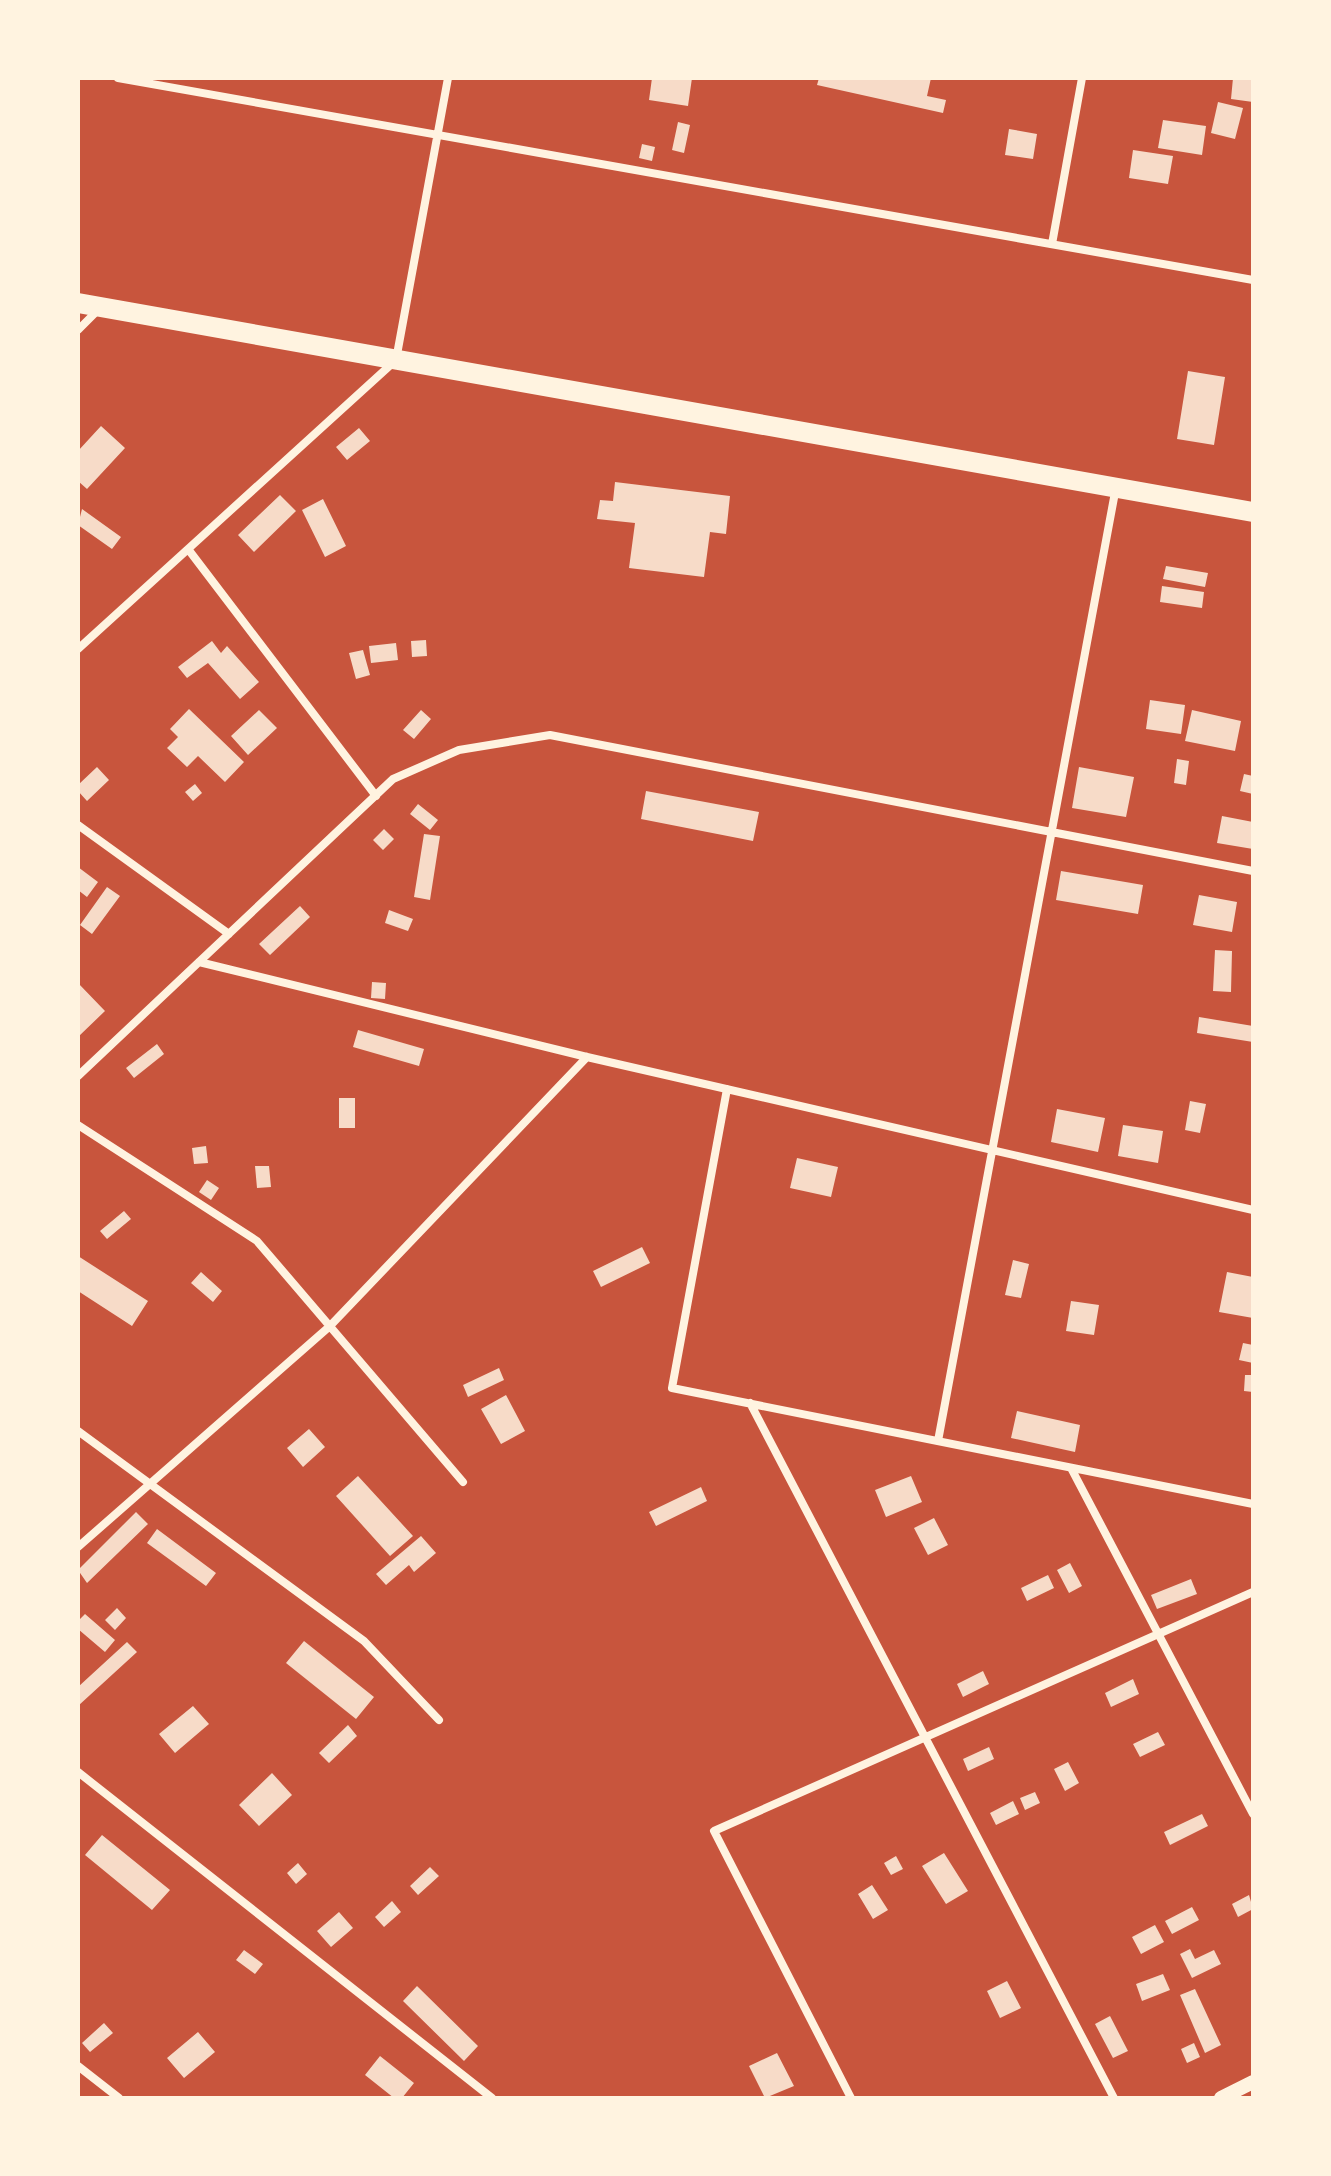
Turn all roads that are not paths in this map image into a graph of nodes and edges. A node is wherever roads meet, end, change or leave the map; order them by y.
1 (118, 78) edge
2 (448, 78) edge
3 (1082, 78) edge
4 (167, 82) edge
5 (438, 135) junction
6 (1052, 244) junction
7 (1253, 280) edge
8 (78, 303) edge
9 (101, 307) junction
10 (78, 330) edge
11 (396, 360) junction
12 (1116, 487) junction
13 (1253, 512) edge
14 (188, 549) junction
15 (78, 649) edge
16 (376, 796) junction
17 (78, 825) edge
18 (1052, 832) junction
19 (1253, 871) edge
20 (229, 934) junction
21 (199, 962) junction
22 (587, 1057) junction
23 (78, 1076) edge
24 (727, 1089) junction
25 (78, 1125) edge
26 (992, 1150) junction
27 (1253, 1210) edge
28 (330, 1326) junction
29 (750, 1403) junction
30 (78, 1431) edge
31 (938, 1441) junction
32 (1071, 1468) junction
33 (463, 1482) dead end
34 (150, 1484) junction
35 (1253, 1504) edge
36 (78, 1547) edge
37 (1253, 1592) edge
38 (1159, 1634) junction
39 (439, 1720) dead end
40 (926, 1738) junction
41 (78, 1772) edge
42 (1253, 1814) edge
43 (78, 2066) edge
44 (1253, 2082) edge
45 (119, 2098) edge
46 (492, 2098) edge
47 (851, 2098) edge
48 (1114, 2098) edge
49 (1221, 2098) edge

1 - 4 street
2 - 5 street
3 - 6 street
4 - 5 street
5 - 6 street
5 - 11 street
6 - 7 street
8 - 9 highway
9 - 10 street
9 - 11 highway
11 - 12 highway
11 - 14 street
12 - 13 highway
12 - 18 street
14 - 15 street
14 - 16 street
16 - 18 street
16 - 20 street
17 - 20 street
18 - 19 street
18 - 26 street
20 - 21 street
21 - 22 street
21 - 23 street
22 - 24 street
22 - 28 street
24 - 26 street
24 - 29 street
25 - 28 street
26 - 27 street
26 - 31 street
28 - 33 street
28 - 34 street
29 - 31 street
29 - 40 street
30 - 34 street
31 - 32 street
32 - 35 street
32 - 38 street
34 - 36 street
34 - 39 street
37 - 38 street
38 - 40 street
38 - 42 street
40 - 47 street
40 - 48 street
41 - 46 street
43 - 45 street
44 - 49 street

